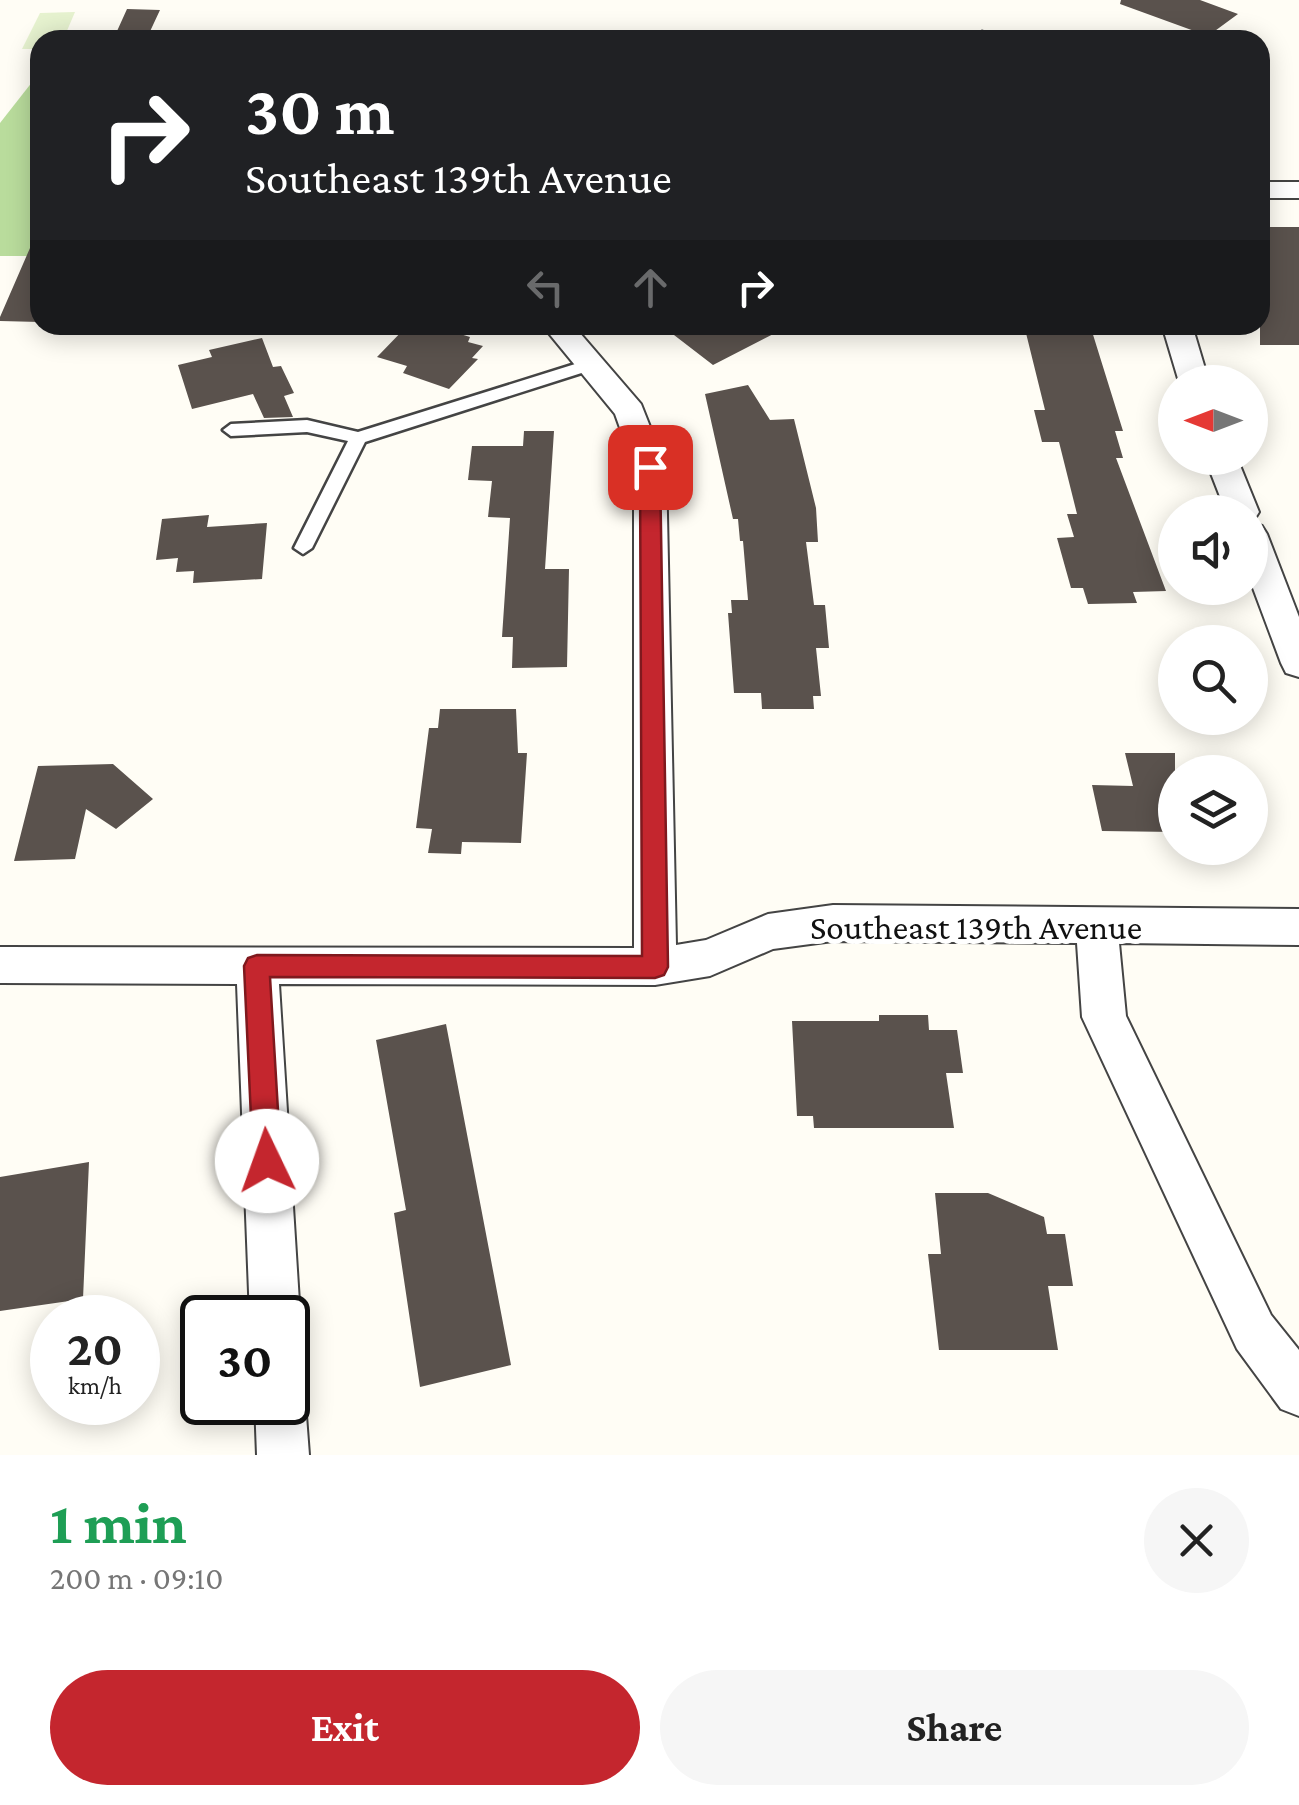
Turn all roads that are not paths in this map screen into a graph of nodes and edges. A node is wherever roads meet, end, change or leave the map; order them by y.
1 (1270, 190) edge
2 (1299, 190) edge
3 (565, 335) edge
4 (1180, 335) edge
5 (588, 364) junction
6 (1189, 365) edge
7 (230, 430) dead end
8 (358, 438) junction
9 (303, 548) dead end
10 (1268, 582) edge
11 (1299, 664) edge
12 (1097, 926) junction
13 (1299, 927) edge
14 (0, 965) edge
15 (257, 966) junction
16 (655, 967) junction
17 (275, 1295) edge
18 (1299, 1391) edge
19 (281, 1425) edge
20 (283, 1455) edge

1 - 2 street
3 - 5 street
4 - 6 street
5 - 8 lane
5 - 16 street
7 - 8 lane
8 - 9 lane
10 - 11 street
12 - 13 street, Southeast 139th Avenue
12 - 16 street, Southeast 139th Avenue
12 - 18 street
14 - 15 street, Southeast 139th Avenue
15 - 16 street, Southeast 139th Avenue
15 - 17 street
19 - 20 street

